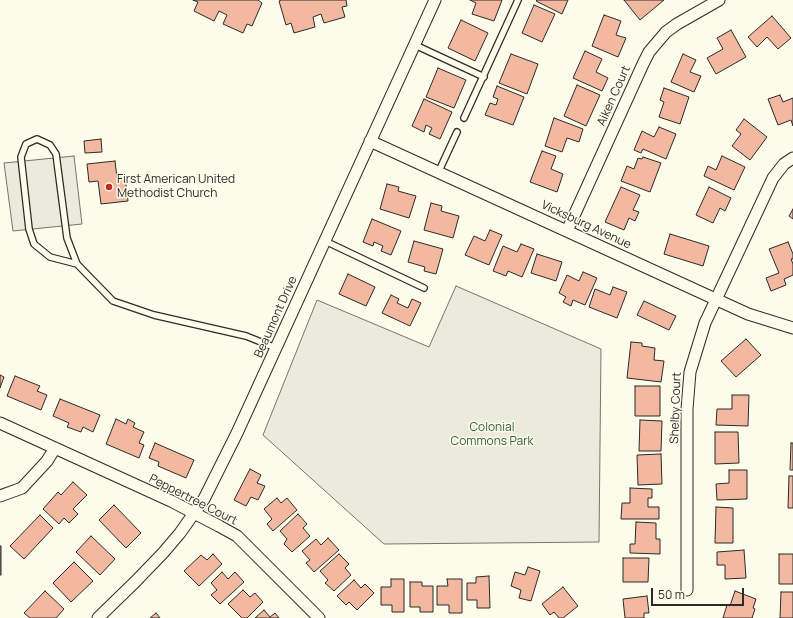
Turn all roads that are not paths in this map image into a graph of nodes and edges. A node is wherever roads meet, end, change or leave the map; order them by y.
1 (435, 0) edge
2 (518, 0) edge
3 (719, 0) edge
4 (415, 45) junction
5 (484, 77) junction
6 (464, 118) dead end
7 (457, 132) dead end
8 (370, 142) junction
9 (793, 158) edge
10 (438, 173) junction
11 (567, 231) junction
12 (325, 241) junction
13 (77, 264) junction
14 (424, 288) dead end
15 (717, 300) junction
16 (793, 328) edge
17 (276, 348) junction
18 (0, 423) edge
19 (55, 448) junction
20 (0, 496) edge
21 (194, 513) junction
22 (687, 590) dead end
23 (98, 618) edge
24 (319, 618) edge

1 - 4 street, Beaumont Drive
2 - 5 lane
3 - 11 street, Aiken Court
4 - 5 lane
4 - 8 street, Beaumont Drive
5 - 6 lane
7 - 10 lane
8 - 10 street, Vicksburg Avenue
8 - 12 street, Beaumont Drive
9 - 15 street, Shelby Court
10 - 11 street, Vicksburg Avenue
11 - 15 street, Vicksburg Avenue
12 - 14 lane
12 - 17 street, Beaumont Drive
13 - 13 lane
13 - 17 lane
15 - 16 street, Vicksburg Avenue
15 - 22 street, Shelby Court
17 - 21 street, Beaumont Drive
18 - 19 street, Peppertree Court
19 - 20 street
19 - 21 street, Peppertree Court
21 - 23 street, Beaumont Drive
21 - 24 street, Peppertree Court

